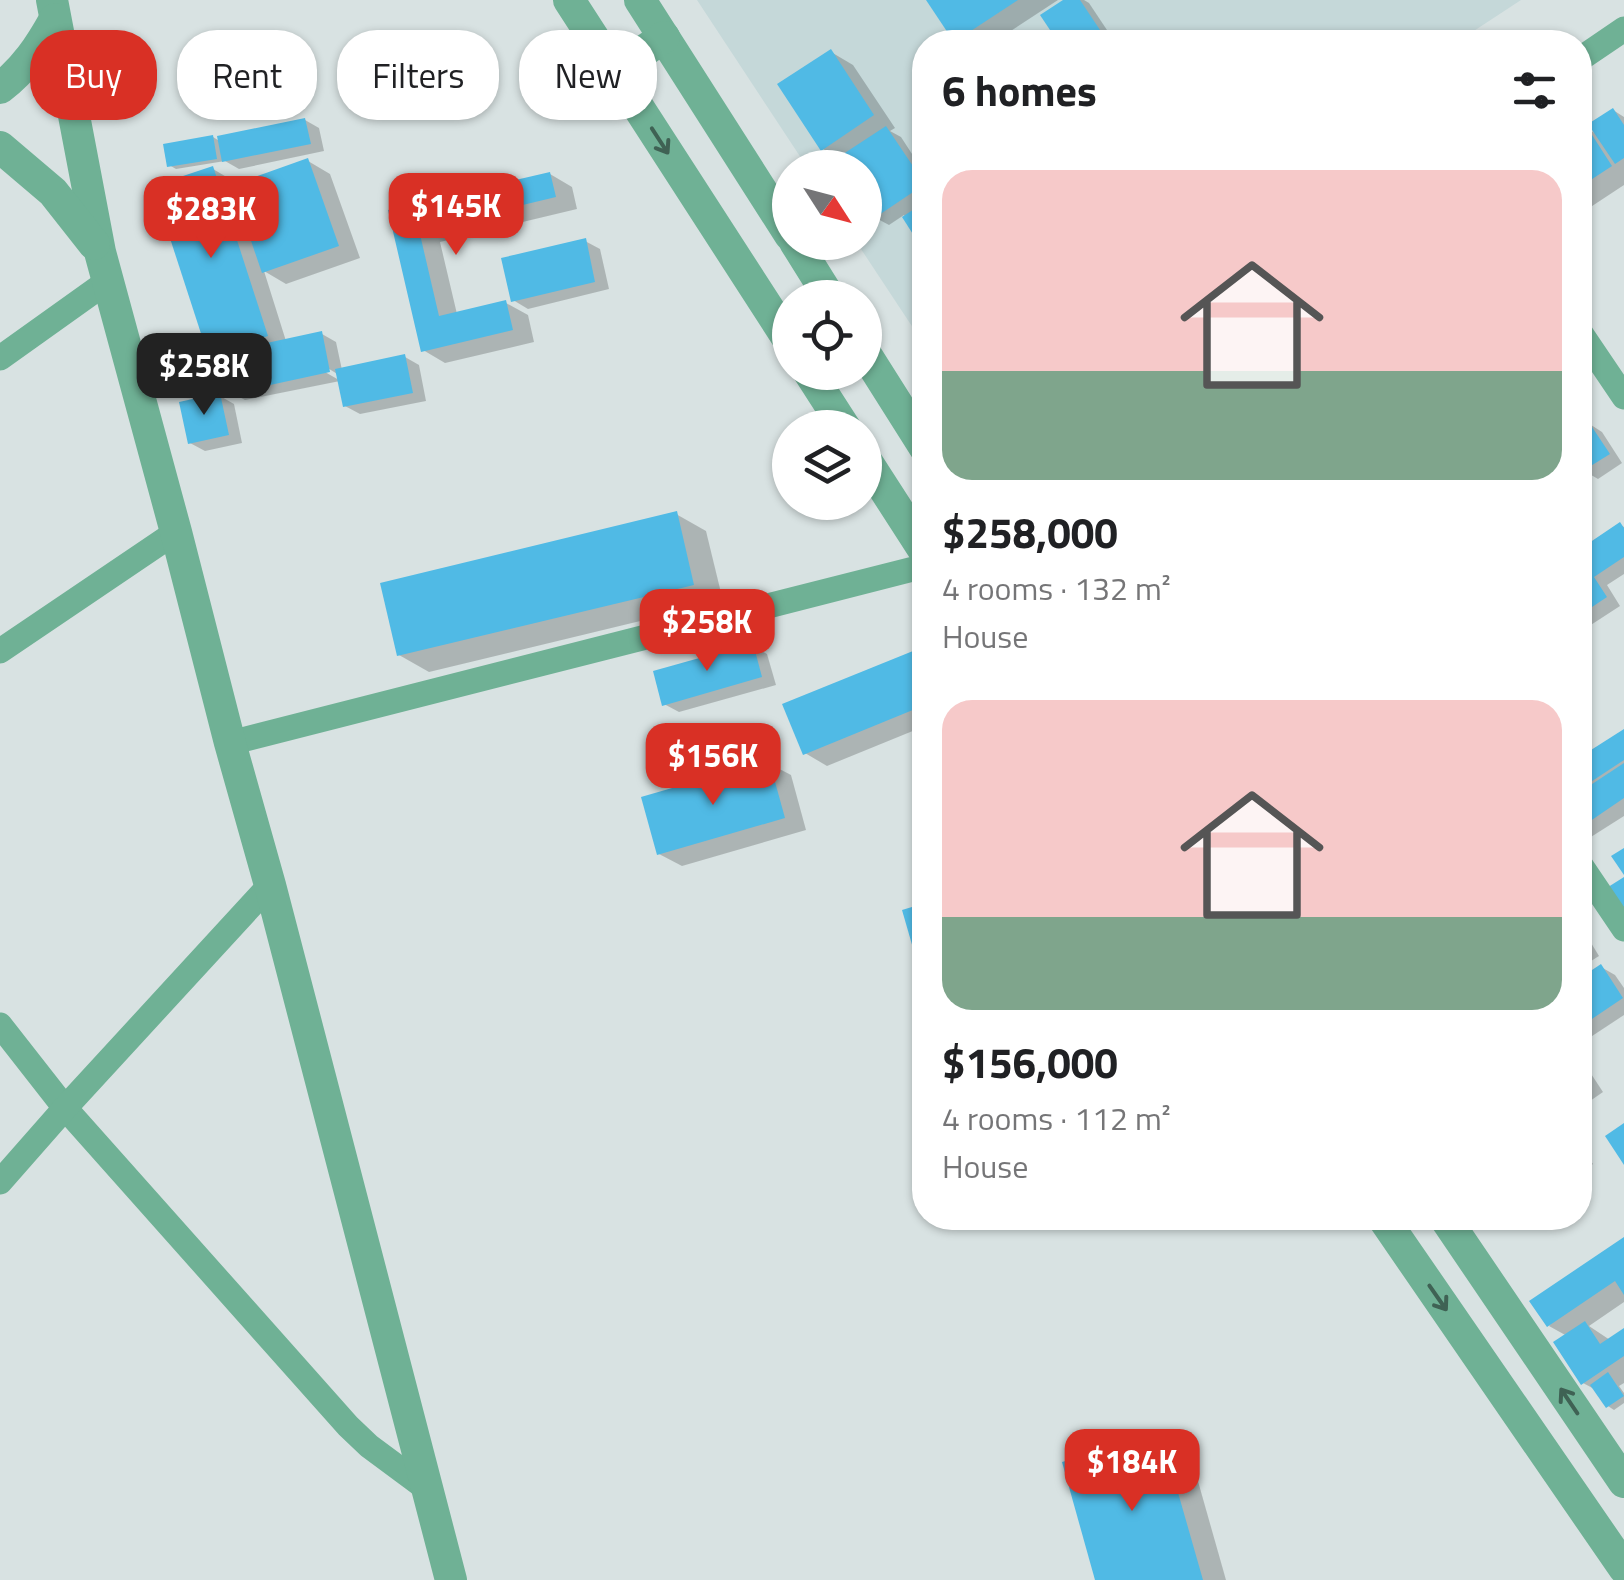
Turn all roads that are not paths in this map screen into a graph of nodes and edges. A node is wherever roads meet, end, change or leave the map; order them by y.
1 (569, 0) edge
2 (640, 0) edge
3 (54, 10) edge
4 (1624, 29) edge
5 (588, 30) edge
6 (664, 37) junction
7 (657, 42) edge
8 (1592, 51) edge
9 (0, 88) edge
10 (647, 120) edge
11 (0, 147) edge
12 (772, 207) edge
13 (104, 267) junction
14 (772, 314) edge
15 (1592, 350) edge
16 (0, 358) edge
17 (882, 381) edge
18 (1624, 397) edge
19 (912, 428) edge
20 (882, 485) edge
21 (176, 532) junction
22 (912, 532) edge
23 (912, 569) edge
24 (0, 650) edge
25 (230, 743) junction
26 (1592, 882) edge
27 (270, 885) junction
28 (1624, 929) edge
29 (0, 1025) edge
30 (65, 1108) junction
31 (0, 1182) edge
32 (1390, 1230) edge
33 (1453, 1230) edge
34 (1624, 1482) edge
35 (427, 1488) junction
36 (1624, 1568) edge
37 (451, 1580) edge

1 - 5 street
2 - 6 street
3 - 9 street
3 - 13 street
4 - 8 street
6 - 7 street
6 - 12 street
10 -> 14 street
11 - 13 street
13 - 16 street
13 - 21 street
15 - 18 street
17 - 19 street
20 - 22 street
21 - 24 street
21 - 25 street
23 - 25 street
25 - 27 street
26 - 28 street
27 - 30 street
27 - 35 street
29 - 30 street
30 - 31 street
30 - 35 street
32 -> 36 street
34 -> 33 street
35 - 37 street

